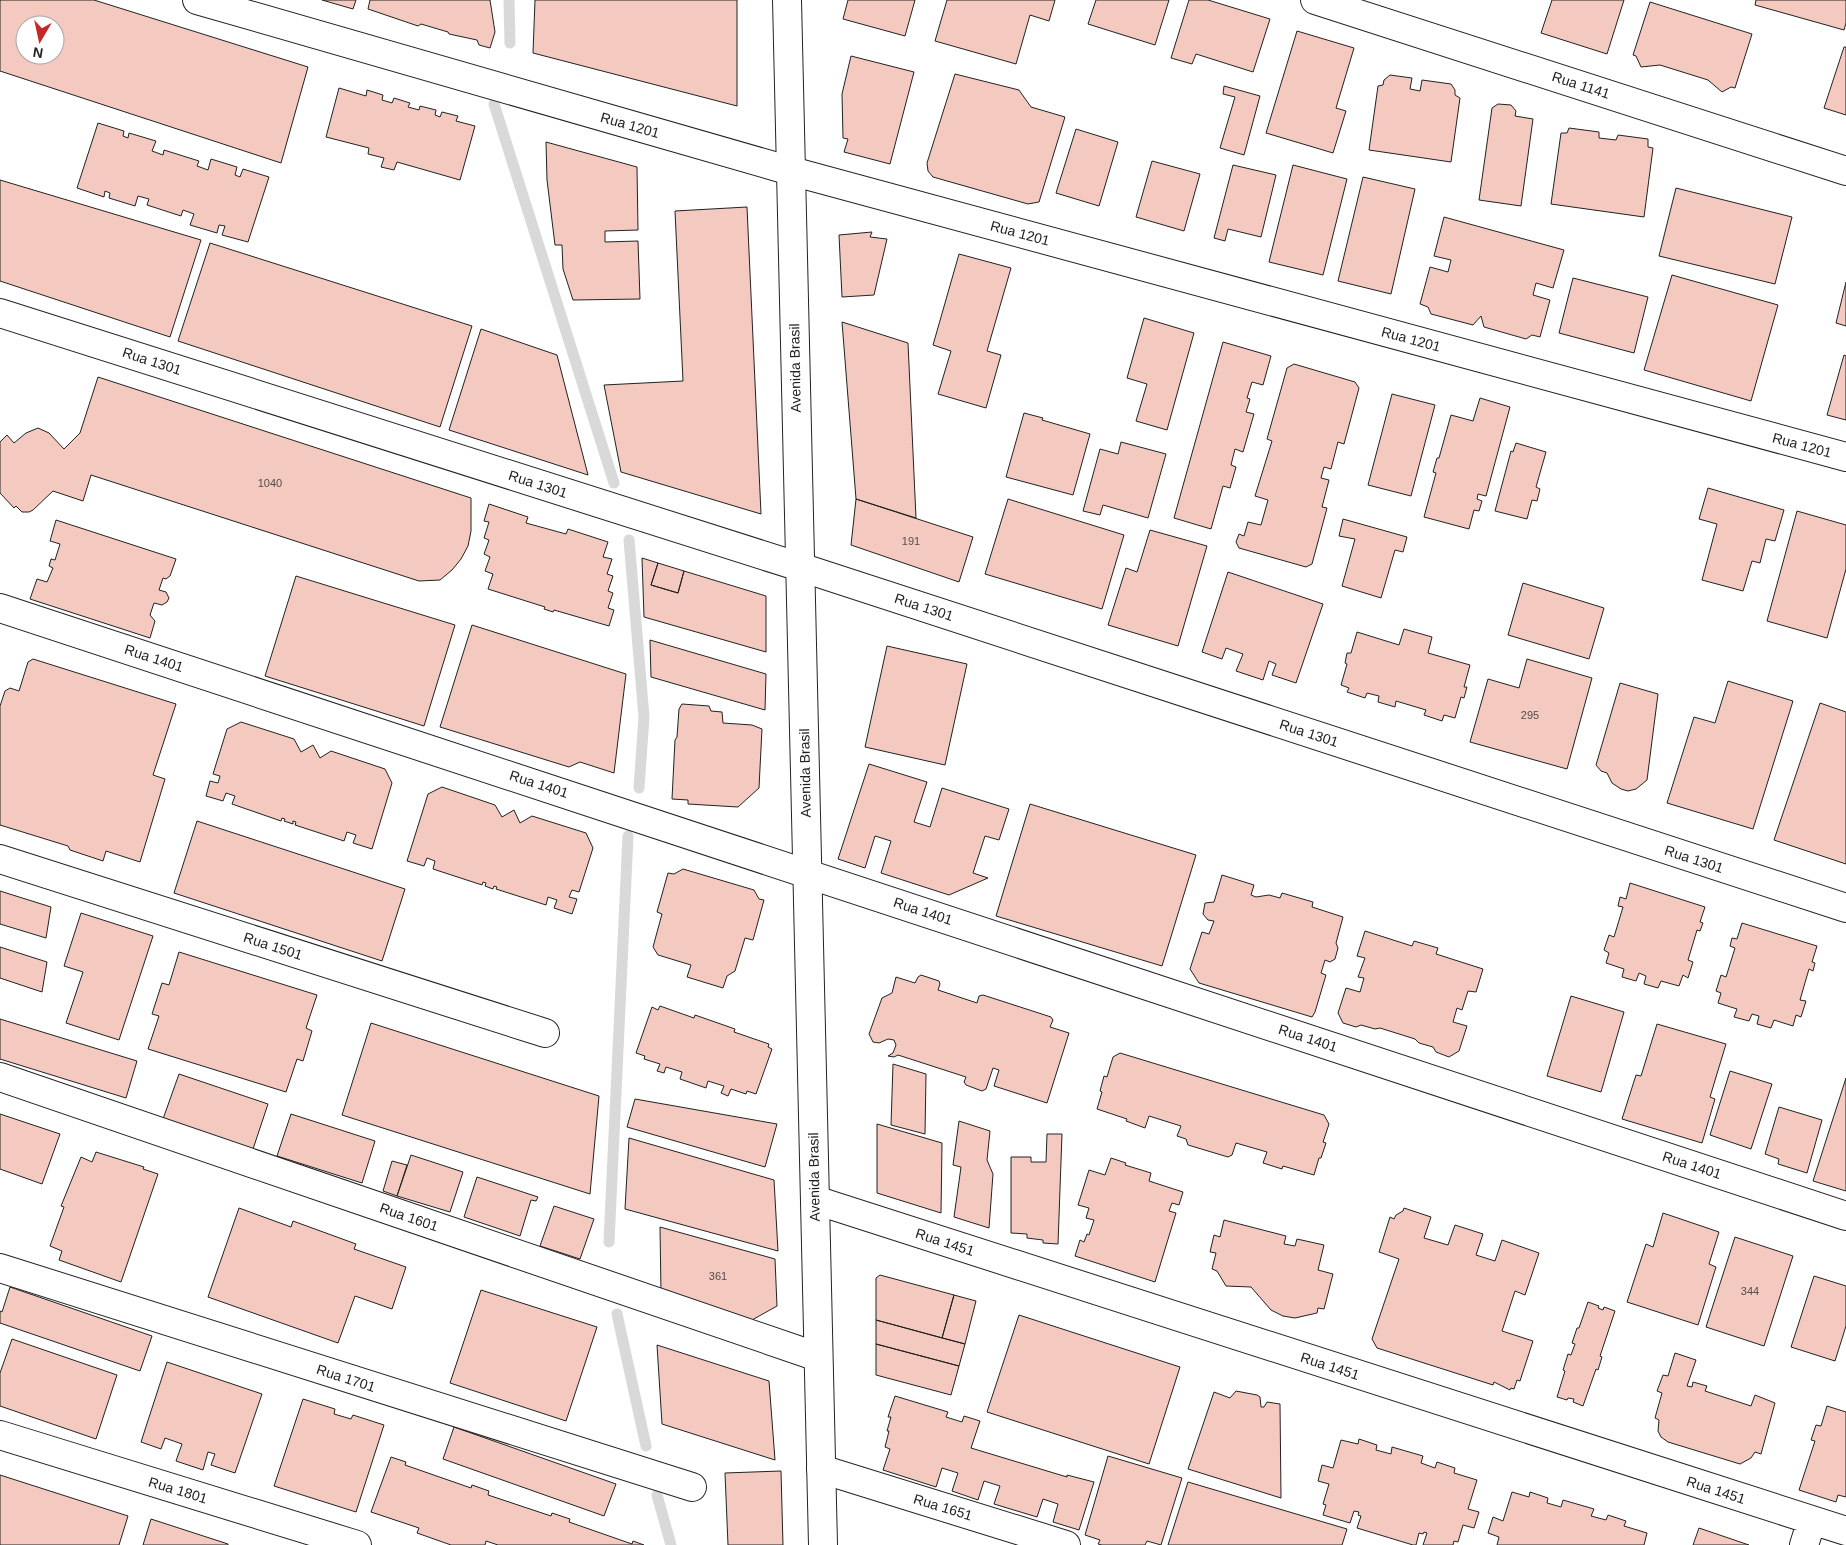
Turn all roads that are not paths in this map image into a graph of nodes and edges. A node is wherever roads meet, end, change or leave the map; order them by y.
1 (197, 0) edge
2 (787, 0) edge
3 (1316, 0) edge
4 (1846, 170) edge
5 (791, 171) junction
6 (0, 313) edge
7 (1846, 457) edge
8 (800, 566) junction
9 (0, 608) edge
10 (0, 859) edge
11 (807, 872) junction
12 (1846, 908) edge
13 (545, 1033) dead end
14 (0, 1077) edge
15 (815, 1200) junction
16 (1846, 1216) edge
17 (0, 1268) edge
18 (818, 1357) junction
19 (0, 1435) edge
20 (821, 1469) junction
21 (692, 1487) dead end
22 (1846, 1531) edge
23 (1808, 1533) edge
24 (357, 1545) edge
25 (823, 1545) edge
26 (1066, 1545) edge

1 - 5 street, Rua 1201
2 - 5 street, Avenida Brasil
3 - 4 street, Rua 1141
5 - 7 street, Rua 1201
5 - 8 street, Avenida Brasil
6 - 8 street, Rua 1301
8 - 11 street, Avenida Brasil
8 - 12 street, Rua 1301
9 - 11 street, Rua 1401
10 - 13 street, Rua 1501
11 - 15 street, Avenida Brasil
11 - 16 street, Rua 1401
14 - 18 street, Rua 1601
15 - 18 street, Avenida Brasil
15 - 23 street, Rua 1451
17 - 21 street, Rua 1701
18 - 20 street, Avenida Brasil
19 - 24 street, Rua 1801
20 - 25 street, Avenida Brasil
20 - 26 street, Rua 1651
22 - 23 street, Rua 1451

